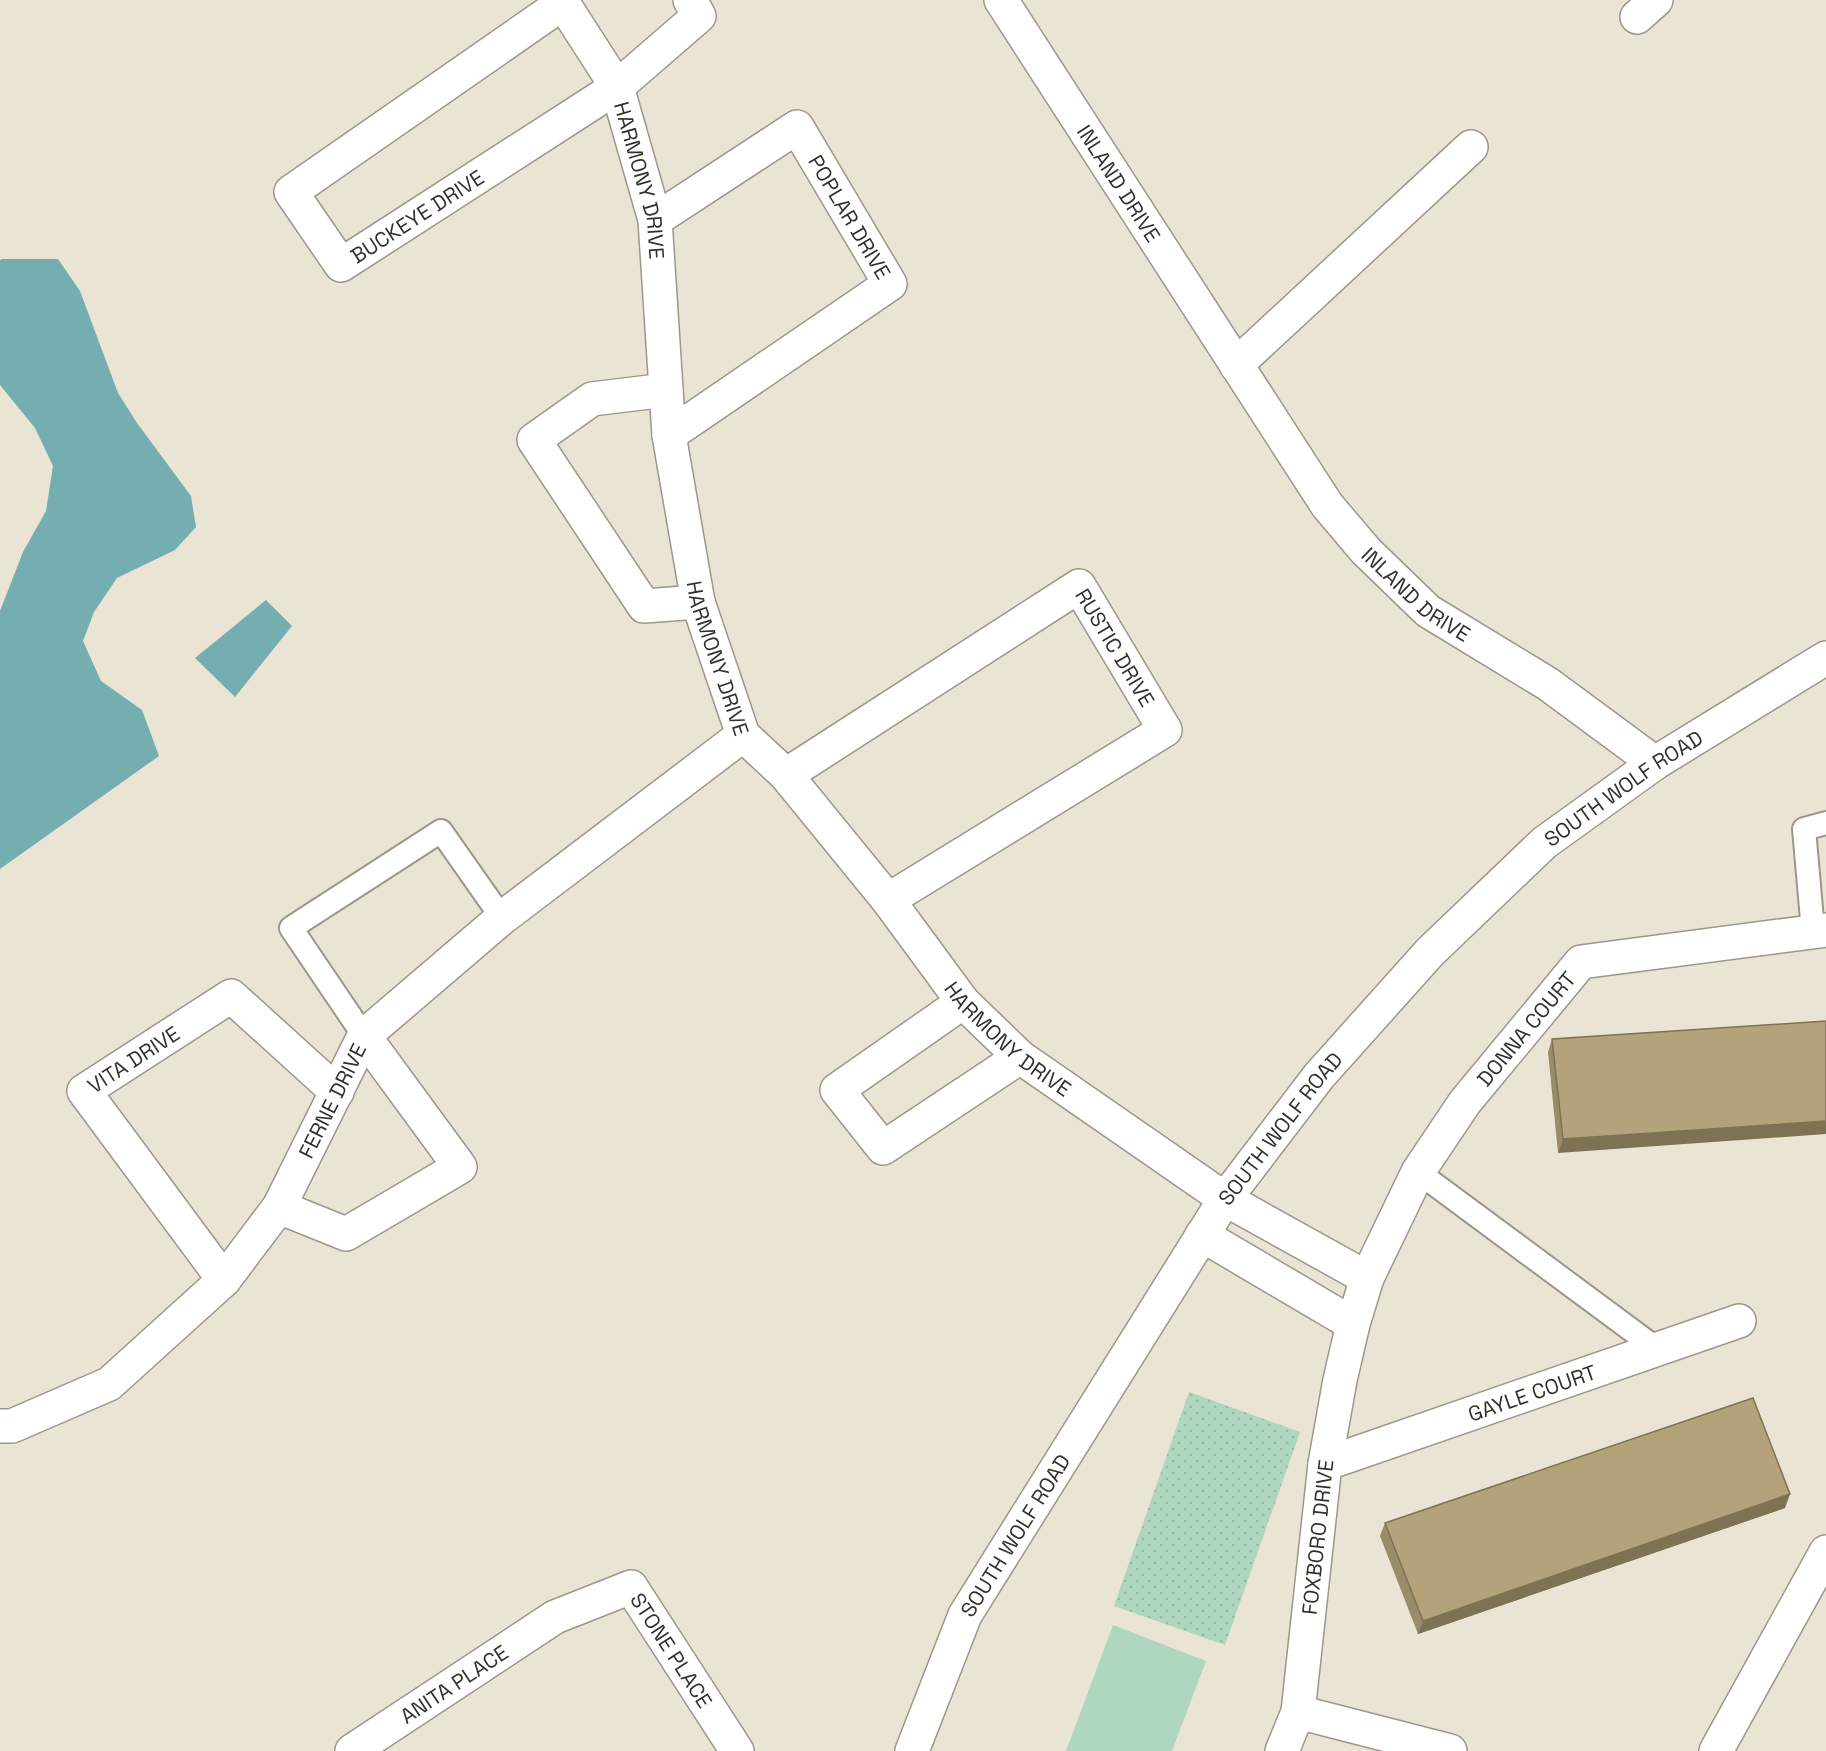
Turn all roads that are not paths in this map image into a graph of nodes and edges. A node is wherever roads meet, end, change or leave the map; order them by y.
1 (690, 0) edge
2 (1001, 0) edge
3 (562, 2) edge
4 (617, 87) junction
5 (1471, 147) dead end
6 (655, 220) junction
7 (1236, 365) junction
8 (666, 390) junction
9 (669, 435) junction
10 (698, 602) junction
11 (1826, 658) edge
12 (743, 735) junction
13 (1655, 763) junction
14 (786, 775) junction
15 (1826, 823) edge
16 (888, 900) junction
17 (502, 918) junction
18 (1819, 931) edge
19 (963, 1002) junction
20 (364, 1036) junction
21 (1020, 1057) junction
22 (337, 1092) junction
23 (1418, 1172) junction
24 (1225, 1198) junction
25 (279, 1207) junction
26 (1202, 1235) junction
27 (1367, 1278) junction
28 (224, 1280) junction
29 (1739, 1321) dead end
30 (1353, 1324) junction
31 (1657, 1349) junction
32 (0, 1426) edge
33 (1325, 1464) junction
34 (1826, 1552) edge
35 (555, 1617) joint
36 (1298, 1712) junction
37 (352, 1751) edge
38 (737, 1751) edge
39 (912, 1751) edge
40 (1282, 1751) edge
41 (1450, 1751) edge
42 (1716, 1751) edge

1 - 4 street, BUCKEYE DRIVE
2 - 7 street, INLAND DRIVE
3 - 4 street, HARMONY DRIVE
3 - 4 street, BUCKEYE DRIVE
4 - 6 street, HARMONY DRIVE
5 - 7 street
6 - 8 street, HARMONY DRIVE
6 - 9 street, POPLAR DRIVE
7 - 13 street, INLAND DRIVE
8 - 9 street, HARMONY DRIVE
8 - 10 street
9 - 10 street, HARMONY DRIVE
10 - 12 street, HARMONY DRIVE
11 - 13 street, SOUTH WOLF ROAD
12 - 14 street, HARMONY DRIVE
12 - 17 street, FERNE DRIVE
13 - 24 street, SOUTH WOLF ROAD
14 - 16 street, HARMONY DRIVE
14 - 16 street, RUSTIC DRIVE
15 - 18 lane
16 - 19 street, HARMONY DRIVE
17 - 20 street, FERNE DRIVE
17 - 20 lane
18 - 23 street, DONNA COURT
19 - 21 street, HARMONY DRIVE
19 - 21 street
20 - 22 street, FERNE DRIVE
20 - 25 street
21 - 24 street, HARMONY DRIVE
22 - 25 street, FERNE DRIVE
22 - 28 street, VITA DRIVE
23 - 27 street, DONNA COURT
23 - 31 lane
24 - 26 street, SOUTH WOLF ROAD
24 - 27 street
25 - 28 street, FERNE DRIVE
26 - 30 street
26 - 39 street, SOUTH WOLF ROAD
27 - 30 street, FOXBORO DRIVE
28 - 32 street, FERNE DRIVE
29 - 31 street, GAYLE COURT
30 - 33 street, FOXBORO DRIVE
31 - 33 street, GAYLE COURT
33 - 36 street, FOXBORO DRIVE
34 - 42 street
35 - 37 street, ANITA PLACE
35 - 38 street, STONE PLACE
36 - 40 street, FOXBORO DRIVE
36 - 41 street

